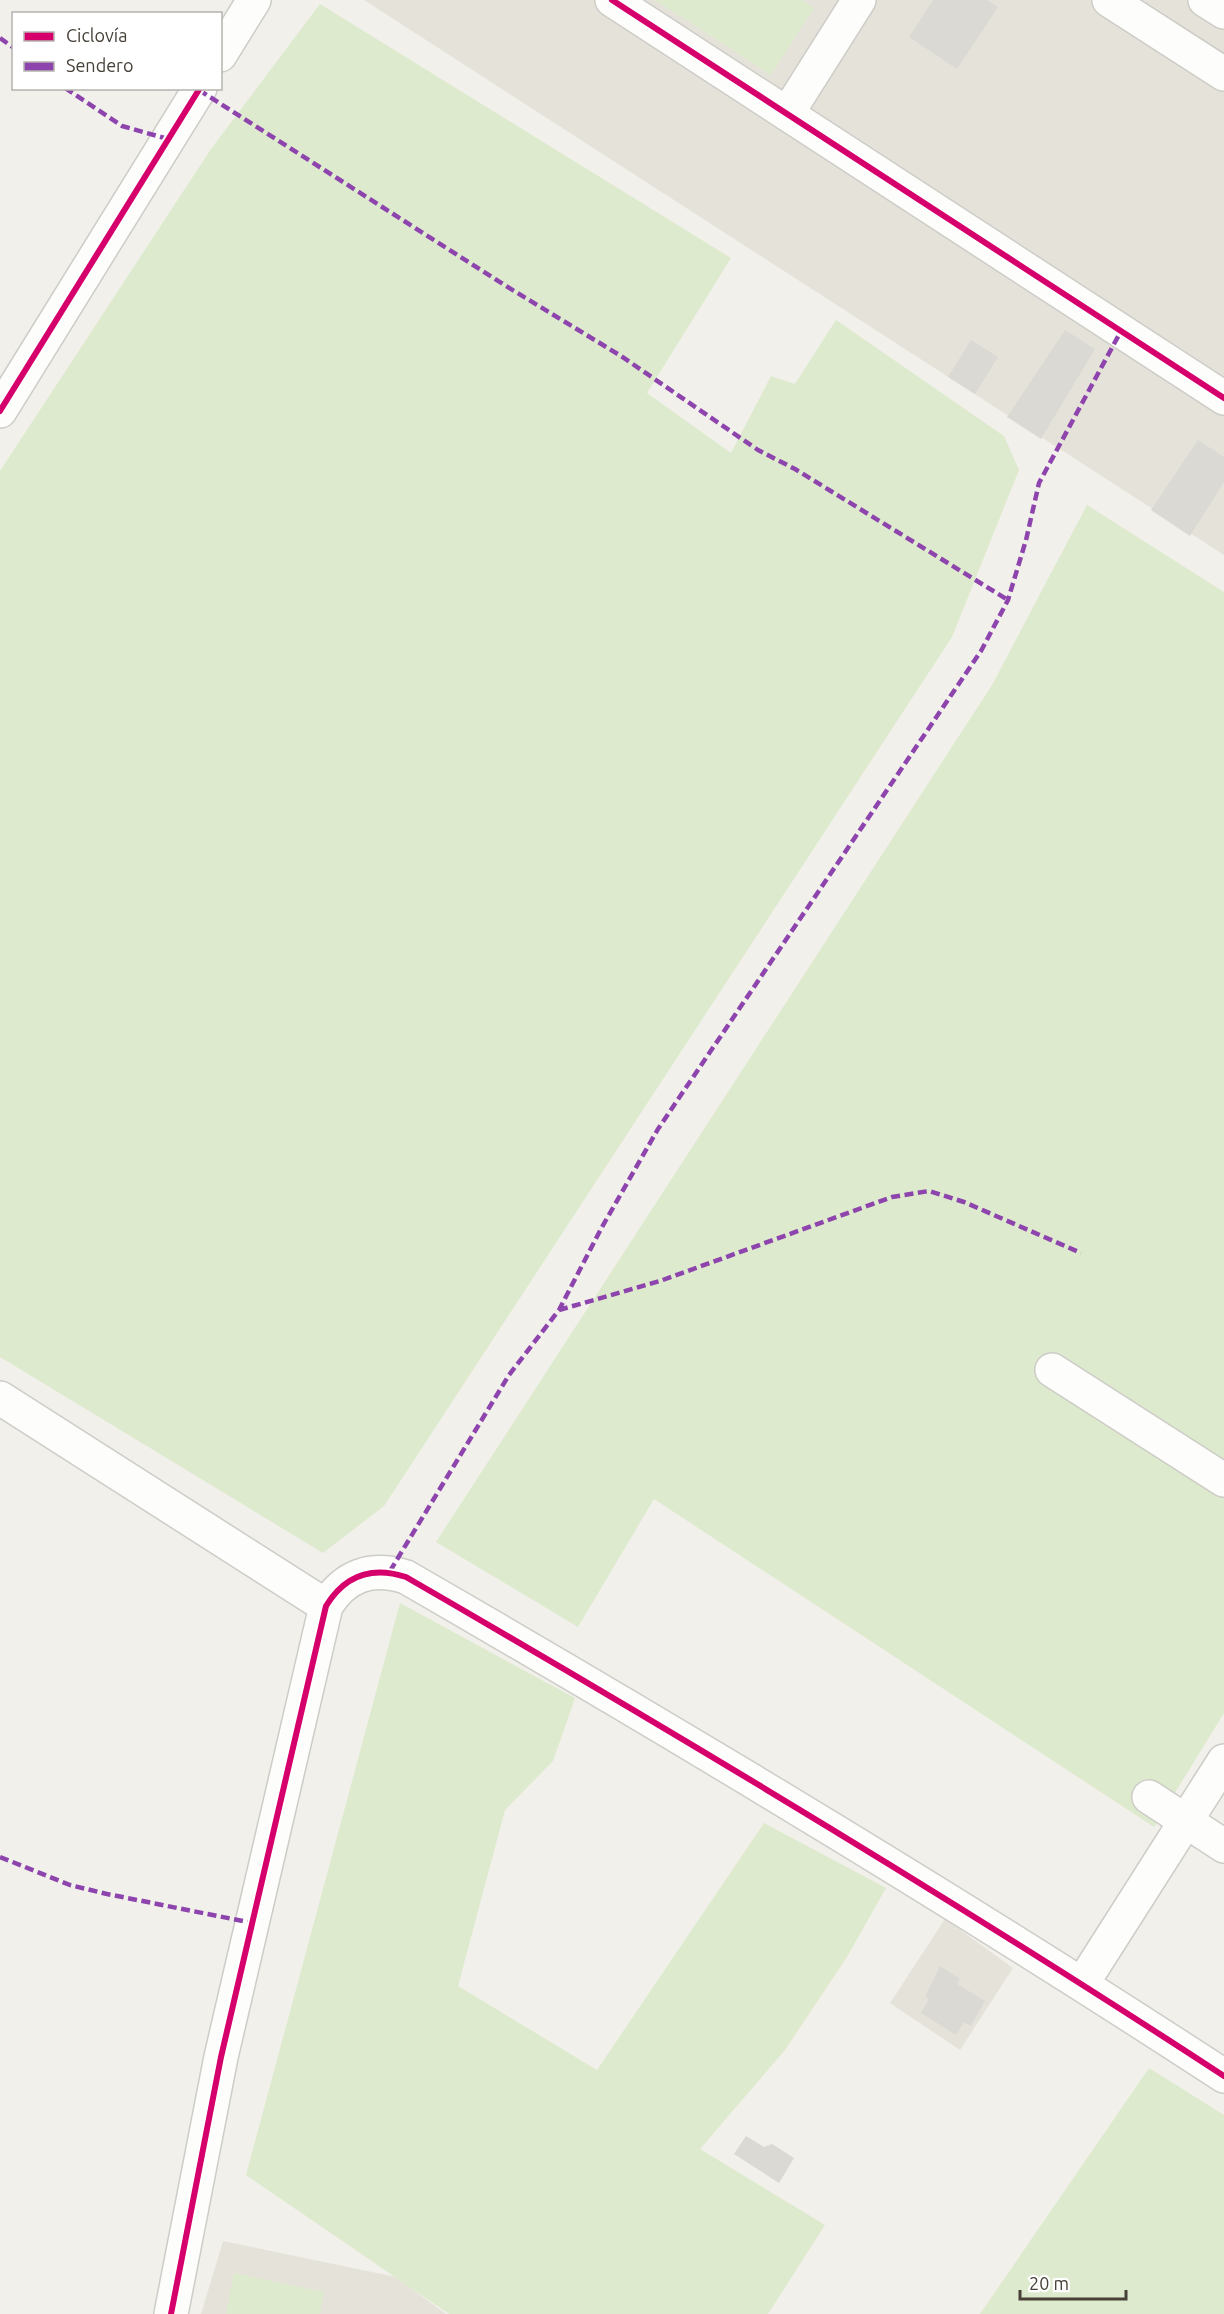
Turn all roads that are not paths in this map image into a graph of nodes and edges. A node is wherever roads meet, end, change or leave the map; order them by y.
1 (254, 0) edge
2 (612, 0) edge
3 (859, 0) edge
4 (1109, 0) edge
5 (1205, 0) edge
6 (1224, 12) edge
7 (222, 52) edge
8 (1224, 74) edge
9 (199, 90) edge
10 (787, 114) junction
11 (1224, 398) edge
12 (0, 411) edge
13 (1052, 1370) dead end
14 (0, 1398) edge
15 (1224, 1480) edge
16 (326, 1606) junction
17 (1224, 1761) edge
18 (1149, 1797) dead end
19 (1186, 1821) junction
20 (1224, 1846) edge
21 (1082, 1984) junction
22 (1224, 2076) edge
23 (171, 2314) edge

1 - 7 street
2 - 10 street
3 - 10 street
4 - 8 street
5 - 6 street
9 - 12 street
10 - 11 street
13 - 15 street
14 - 16 street
16 - 21 street
16 - 23 street
17 - 19 street
18 - 19 street
19 - 20 street
19 - 21 street
21 - 22 street

